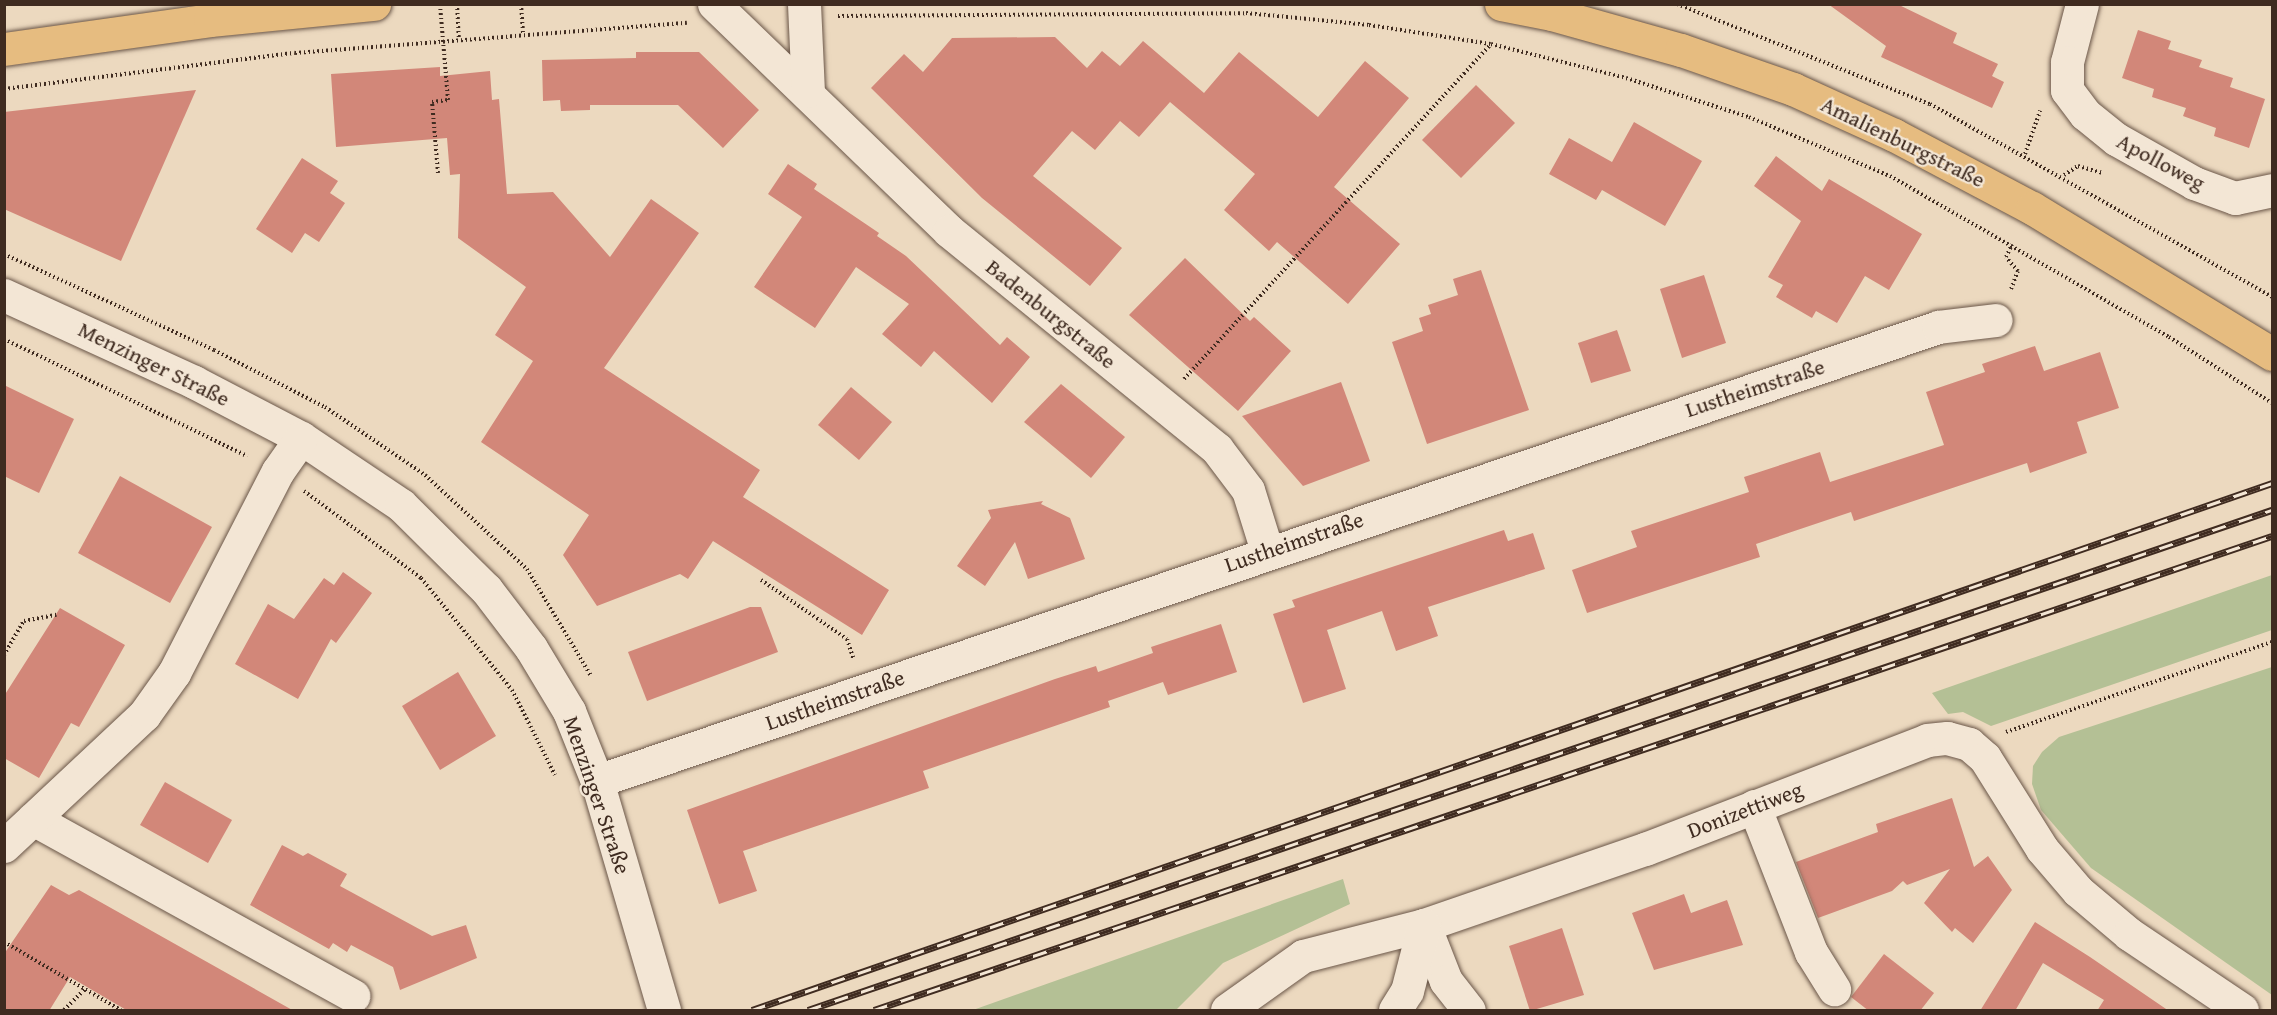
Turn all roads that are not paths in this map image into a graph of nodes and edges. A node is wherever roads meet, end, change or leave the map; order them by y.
1 (374, 4) edge
2 (1500, 4) edge
3 (2082, 4) edge
4 (804, 11) edge
5 (722, 12) edge
6 (14, 44) edge
7 (808, 91) junction
8 (2272, 190) edge
9 (4, 295) edge
10 (1996, 320) dead end
11 (2272, 354) edge
12 (301, 438) junction
13 (1267, 551) junction
14 (597, 781) junction
15 (1754, 806) junction
16 (33, 819) junction
17 (6, 842) edge
18 (1424, 925) junction
19 (1834, 988) dead end
20 (353, 996) dead end
21 (664, 1011) edge
22 (1227, 1011) edge
23 (1395, 1011) edge
24 (1469, 1011) edge
25 (2242, 1011) edge

1 - 6 main road
2 - 11 main road, Amalienburgstraße
3 - 8 street, Apolloweg
4 - 7 street
5 - 7 street, Badenburgstraße
7 - 13 street, Badenburgstraße
9 - 12 street, Menzinger Straße
10 - 13 street, Lustheimstraße
12 - 14 street, Menzinger Straße
12 - 16 street
13 - 14 street, Lustheimstraße
14 - 21 street, Menzinger Straße
15 - 18 street, Donizettiweg
15 - 19 street
15 - 25 street, Donizettiweg
16 - 17 street
16 - 20 street
18 - 22 street, Donizettiweg
18 - 23 street
18 - 24 street

